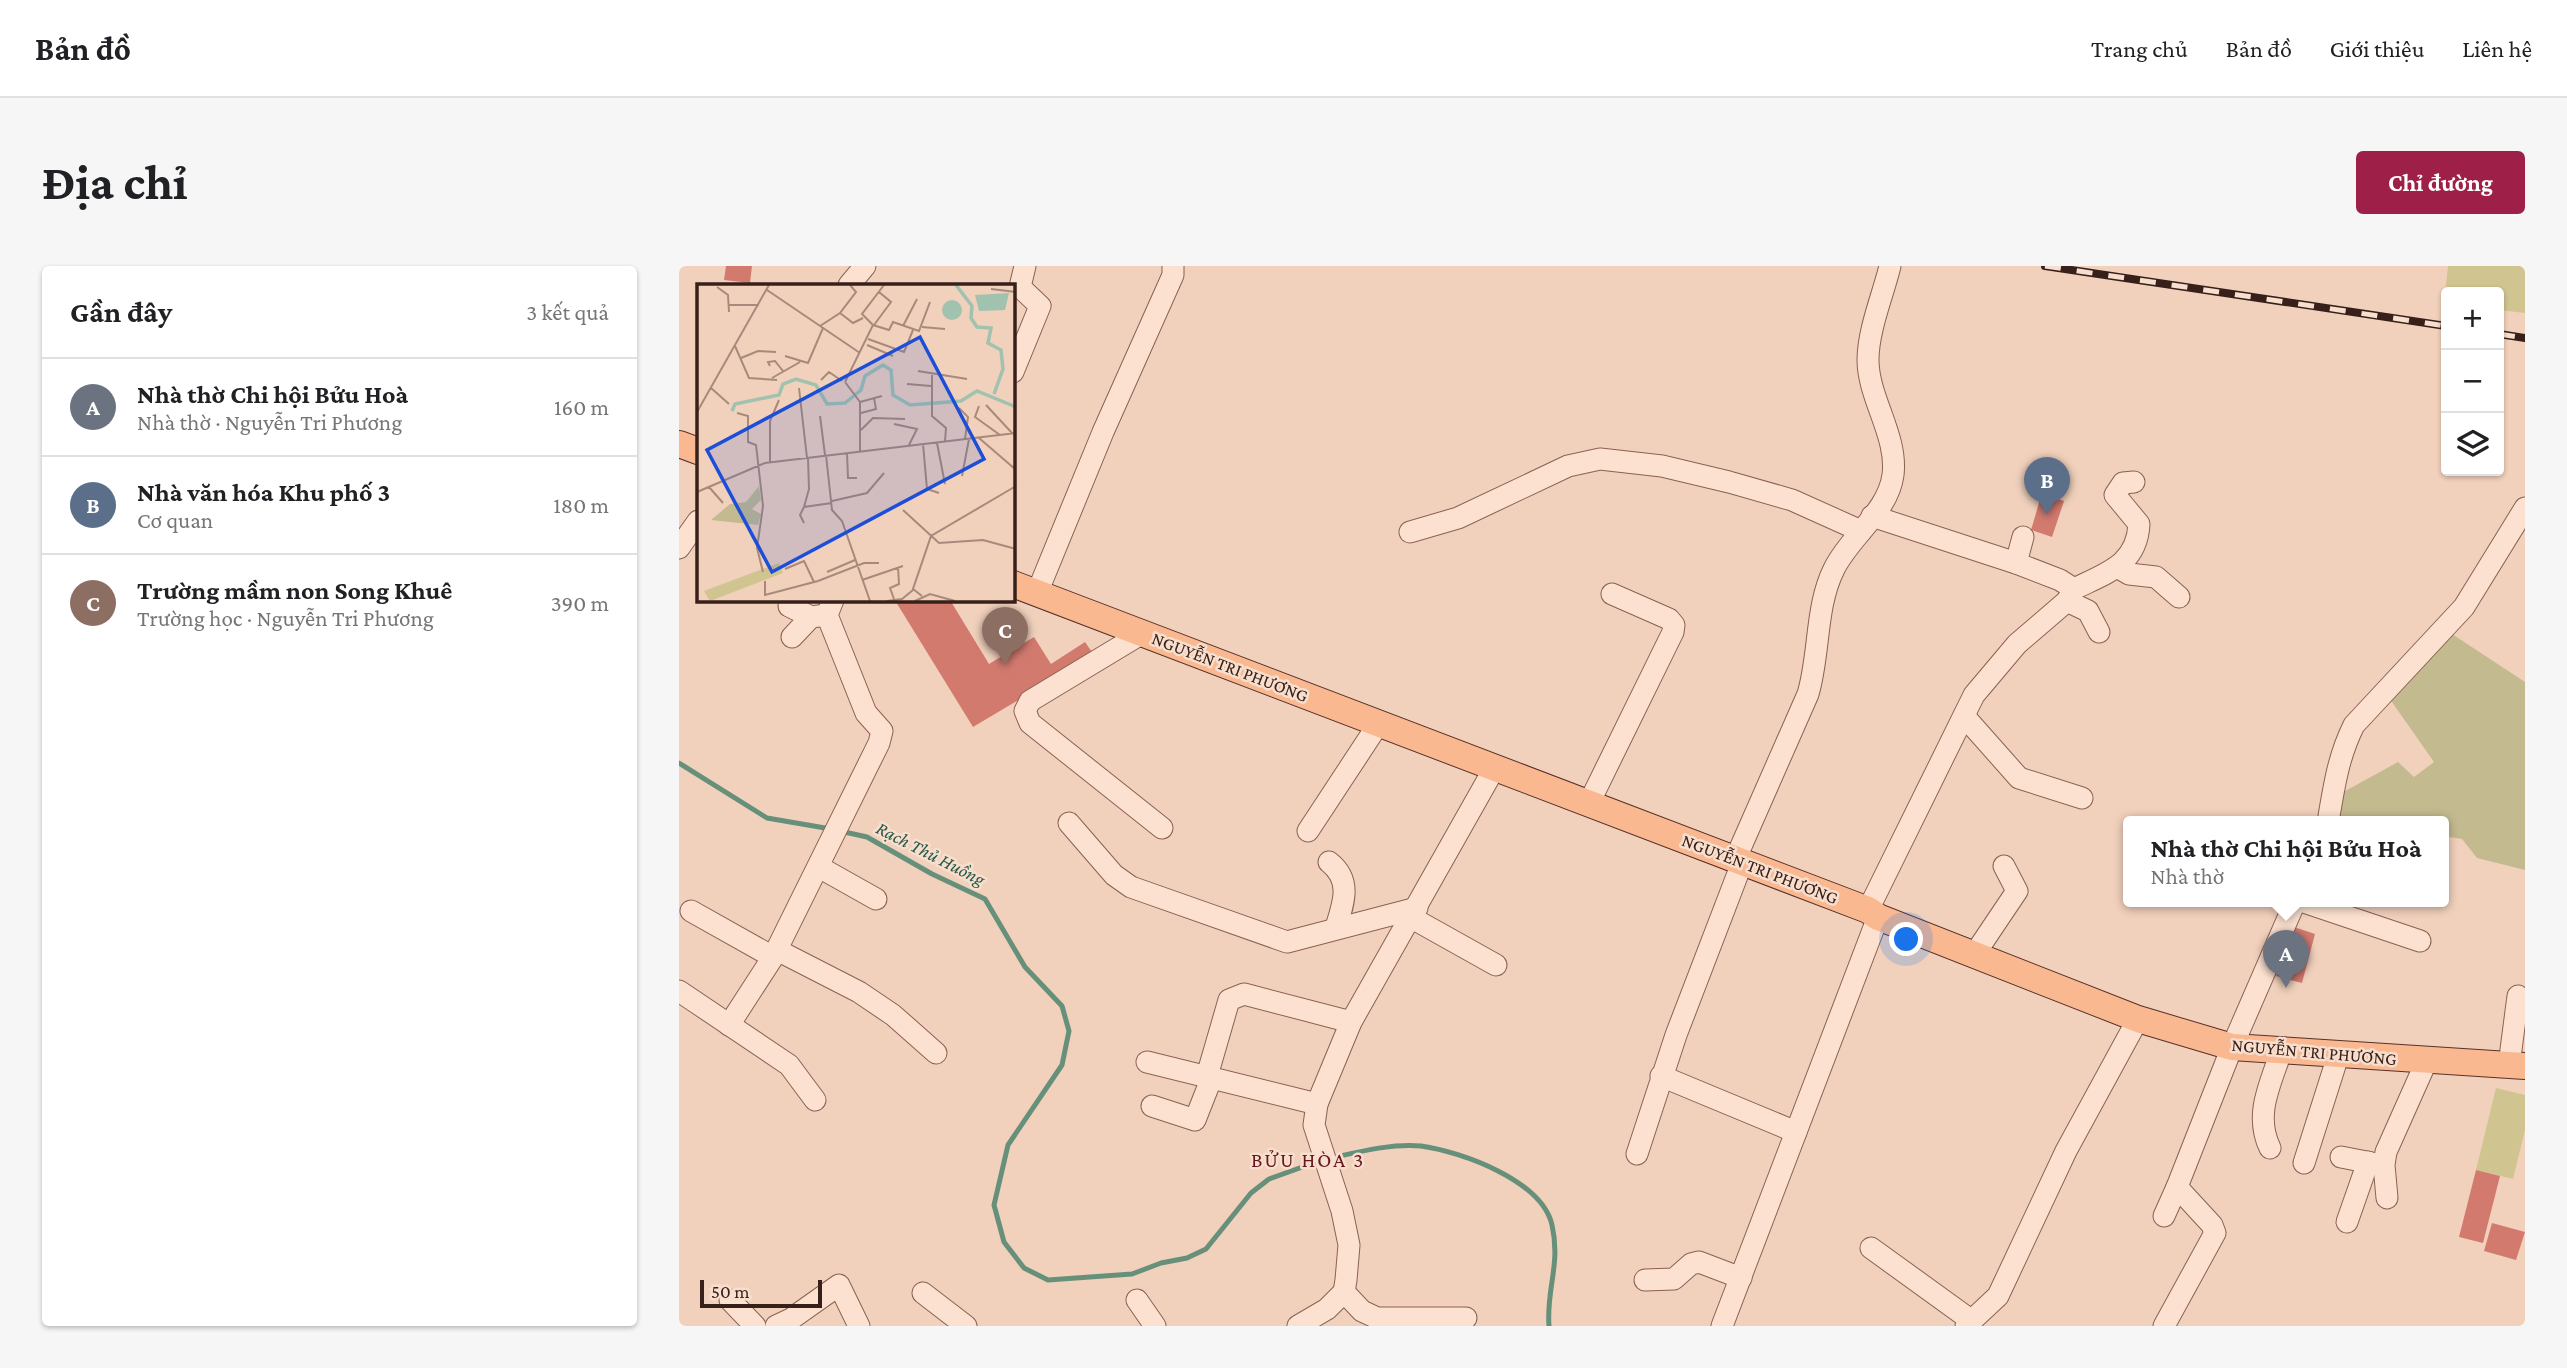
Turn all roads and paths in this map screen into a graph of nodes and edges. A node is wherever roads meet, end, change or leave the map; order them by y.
1 (865, 266) edge
2 (1025, 266) edge
3 (1173, 266) edge
4 (1890, 266) edge
5 (850, 284) edge
6 (1015, 367) edge
7 (679, 444) edge
8 (697, 451) edge
9 (2134, 482) dead end
10 (2525, 508) edge
11 (697, 522) edge
12 (1866, 523) junction
13 (1410, 532) dead end
14 (2023, 537) dead end
15 (679, 548) edge
16 (2016, 563) junction
17 (2117, 567) junction
18 (1025, 589) edge
19 (1612, 594) dead end
20 (2071, 595) junction
21 (2179, 597) dead end
22 (789, 606) dead end
23 (824, 611) edge
24 (2099, 632) dead end
25 (1141, 634) junction
26 (792, 637) dead end
27 (1964, 716) junction
28 (1379, 723) junction
29 (1495, 767) junction
30 (2082, 798) dead end
31 (1589, 803) junction
32 (2329, 816) edge
33 (1069, 823) dead end
34 (1162, 828) dead end
35 (1308, 831) dead end
36 (1329, 862) dead end
37 (1739, 862) junction
38 (2004, 866) dead end
39 (818, 867) junction
40 (876, 898) dead end
41 (2293, 907) edge
42 (2319, 907) edge
43 (691, 911) dead end
44 (1415, 913) junction
45 (1873, 914) junction
46 (1336, 927) junction
47 (2420, 941) dead end
48 (775, 953) junction
49 (1974, 955) junction
50 (1496, 965) dead end
51 (679, 991) edge
52 (2518, 996) dead end
53 (2138, 1018) junction
54 (1351, 1022) junction
55 (729, 1025) junction
56 (2232, 1047) junction
57 (2281, 1052) junction
58 (936, 1053) dead end
59 (2339, 1056) junction
60 (2427, 1060) junction
61 (1147, 1062) dead end
62 (2517, 1065) edge
63 (1210, 1076) junction
64 (1661, 1076) junction
65 (815, 1100) dead end
66 (1317, 1104) junction
67 (1152, 1106) dead end
68 (1796, 1132) junction
69 (2270, 1148) dead end
70 (1637, 1154) dead end
71 (2341, 1157) dead end
72 (2304, 1163) dead end
73 (2376, 1163) junction
74 (2177, 1187) junction
75 (2387, 1198) dead end
76 (2164, 1216) dead end
77 (2347, 1223) dead end
78 (1871, 1248) dead end
79 (1741, 1278) junction
80 (1645, 1280) dead end
81 (1344, 1292) junction
82 (923, 1293) dead end
83 (730, 1300) dead end
84 (1137, 1300) dead end
85 (1466, 1318) dead end
86 (1366, 1319) edge
87 (1969, 1324) edge
88 (755, 1326) edge
89 (775, 1326) edge
90 (859, 1326) edge
91 (966, 1326) edge
92 (1155, 1326) edge
93 (1298, 1326) edge
94 (1722, 1326) edge
95 (2164, 1326) edge

1 - 5 street
2 - 6 street
3 - 18 street
4 - 12 street
7 - 8 main road
9 - 17 street
10 - 32 street
11 - 15 street
12 - 13 street
12 - 16 street
12 - 37 street
14 - 16 street
16 - 20 street
17 - 20 street
17 - 21 street
18 - 25 main road, NGUYỄN TRI PHƯƠNG
19 - 31 street
20 - 24 street
20 - 27 street
22 - 23 street
23 - 26 street
23 - 39 street
25 - 28 main road, NGUYỄN TRI PHƯƠNG
25 - 34 street
27 - 30 street
27 - 45 street
28 - 29 main road, NGUYỄN TRI PHƯƠNG
28 - 35 street
29 - 31 main road, NGUYỄN TRI PHƯƠNG
29 - 44 street
31 - 37 main road, NGUYỄN TRI PHƯƠNG
33 - 46 street
36 - 46 street
37 - 45 main road, NGUYỄN TRI PHƯƠNG
37 - 64 street
38 - 49 street
39 - 40 street
39 - 48 street
41 - 56 street
42 - 47 street
43 - 48 street
44 - 46 street
44 - 50 street
44 - 54 street
45 - 49 main road, NGUYỄN TRI PHƯƠNG
45 - 68 street
48 - 55 street
48 - 58 street
49 - 53 main road, NGUYỄN TRI PHƯƠNG
51 - 55 street
52 - 62 street
53 - 56 main road, NGUYỄN TRI PHƯƠNG
53 - 87 street
54 - 63 street
54 - 66 street
55 - 65 street
56 - 57 main road, NGUYỄN TRI PHƯƠNG
56 - 74 street
57 - 59 main road, NGUYỄN TRI PHƯƠNG
57 - 69 street
59 - 60 main road, NGUYỄN TRI PHƯƠNG
59 - 72 street
60 - 62 main road, NGUYỄN TRI PHƯƠNG
60 - 73 street
61 - 63 street
63 - 66 street
63 - 67 street
64 - 68 street
64 - 70 street
66 - 81 street
68 - 79 street
71 - 73 street
73 - 75 street
73 - 77 street
74 - 76 street
74 - 95 street
78 - 87 street
79 - 80 street
79 - 94 street
81 - 86 street
81 - 93 street
82 - 91 street
83 - 88 street
84 - 92 street
85 - 86 street
89 - 90 street

